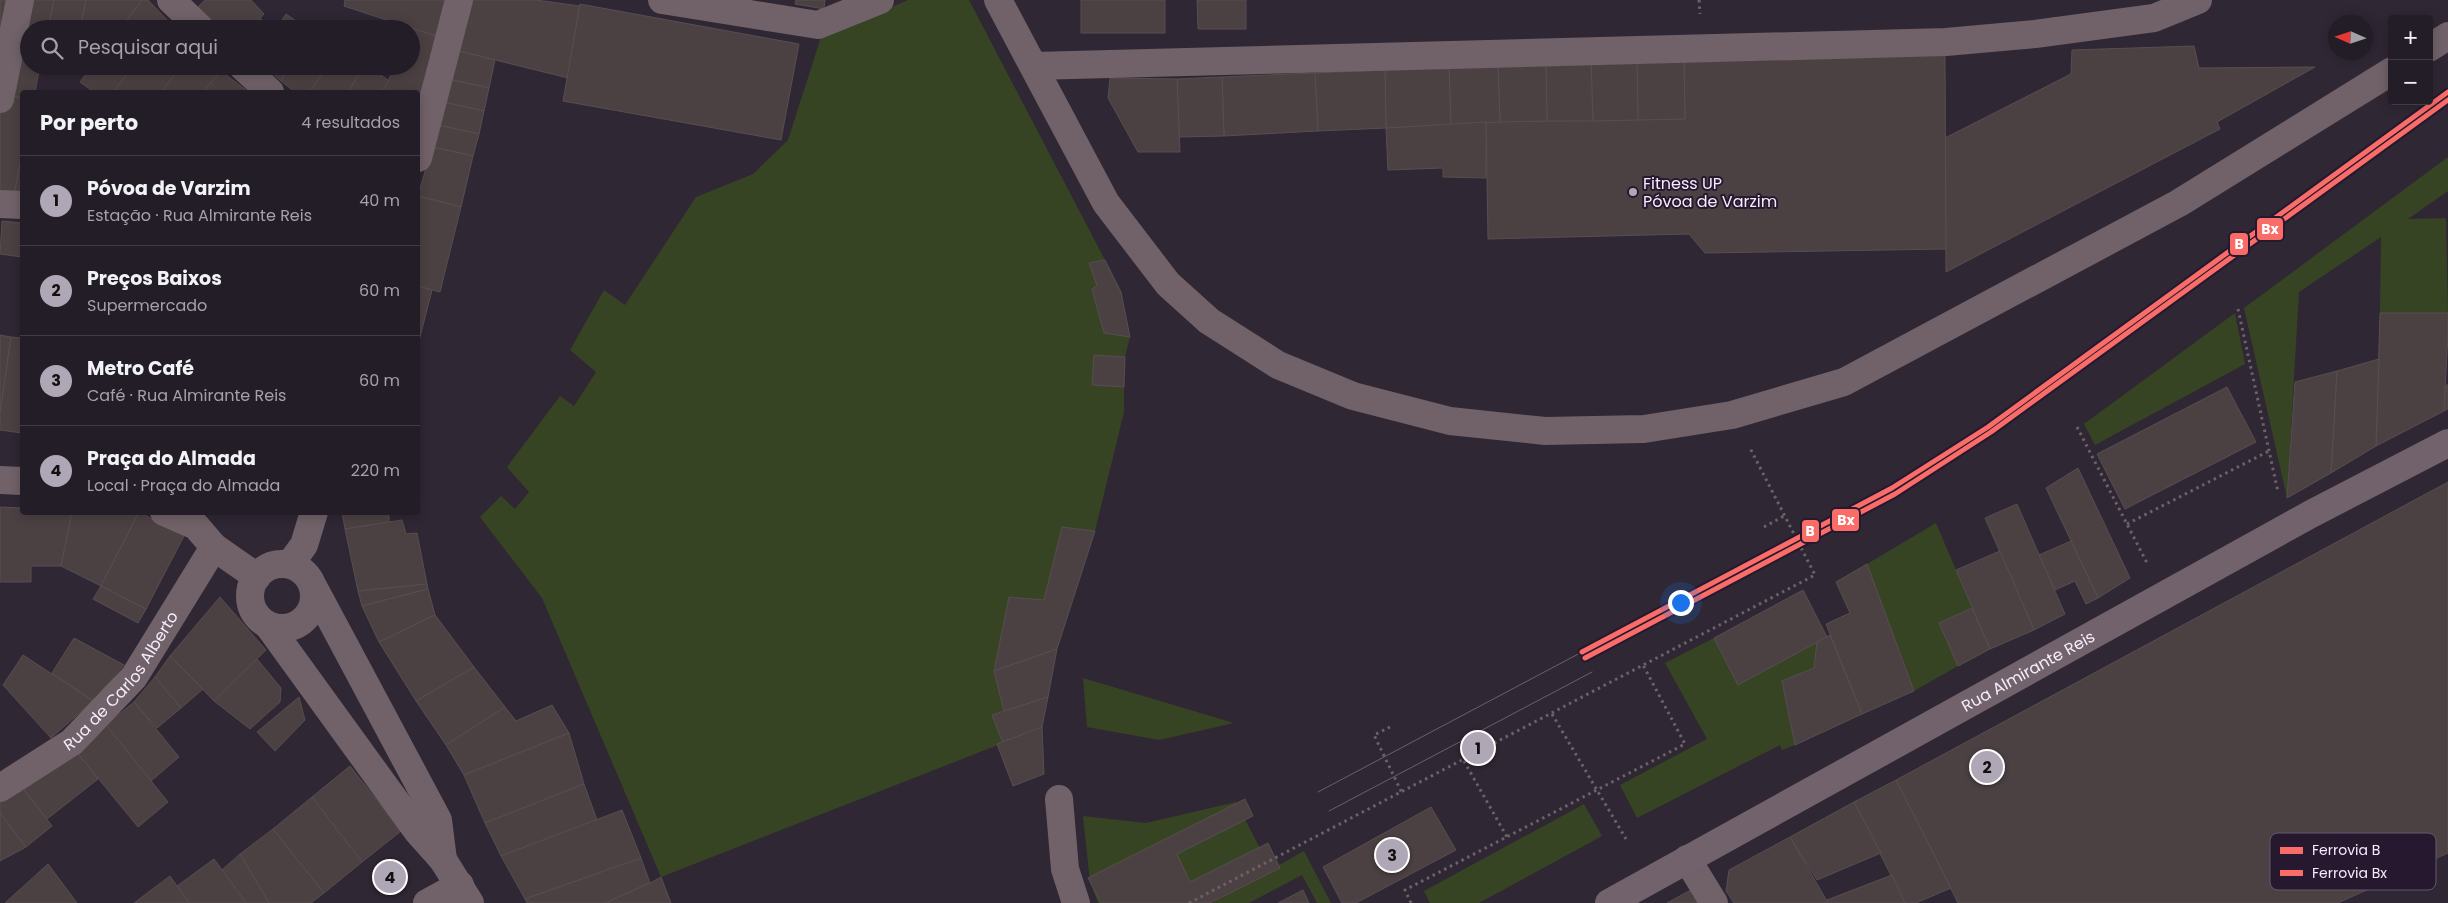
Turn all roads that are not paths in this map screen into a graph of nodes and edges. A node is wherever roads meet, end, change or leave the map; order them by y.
1 (20, 0) edge
2 (171, 0) edge
3 (459, 0) edge
4 (662, 0) edge
5 (880, 0) edge
6 (998, 0) edge
7 (2198, 0) edge
8 (192, 20) edge
9 (2448, 36) edge
10 (2433, 45) edge
11 (1034, 66) junction
12 (2388, 73) edge
13 (252, 75) edge
14 (268, 90) edge
15 (0, 99) edge
16 (420, 150) edge
17 (0, 204) edge
18 (20, 205) edge
19 (2448, 443) edge
20 (0, 480) edge
21 (20, 481) edge
22 (171, 515) edge
23 (313, 515) edge
24 (214, 546) junction
25 (290, 564) junction
26 (257, 577) junction
27 (314, 588) junction
28 (268, 625) junction
29 (0, 788) edge
30 (1059, 799) dead end
31 (1687, 859) junction
32 (443, 860) junction
33 (465, 894) edge
34 (427, 903) edge
35 (1076, 903) edge
36 (1609, 903) edge
37 (1714, 903) edge

1 - 15 street
2 - 8 street
3 - 16 street
4 - 5 street
6 - 11 street
7 - 11 street
9 - 10 street
11 - 12 street
13 - 14 street
17 - 18 street
19 - 31 main road, Rua Almirante Reis
20 - 21 street
22 - 24 street
23 - 25 street
24 - 26 street
24 - 29 street, Rua de Carlos Alberto
25 - 26 street
25 - 27 street
26 - 28 street
27 - 28 street
27 - 32 street
28 - 32 street
30 - 35 street
31 - 36 main road, Rua Almirante Reis
31 - 37 street
32 - 33 street
33 - 34 street

